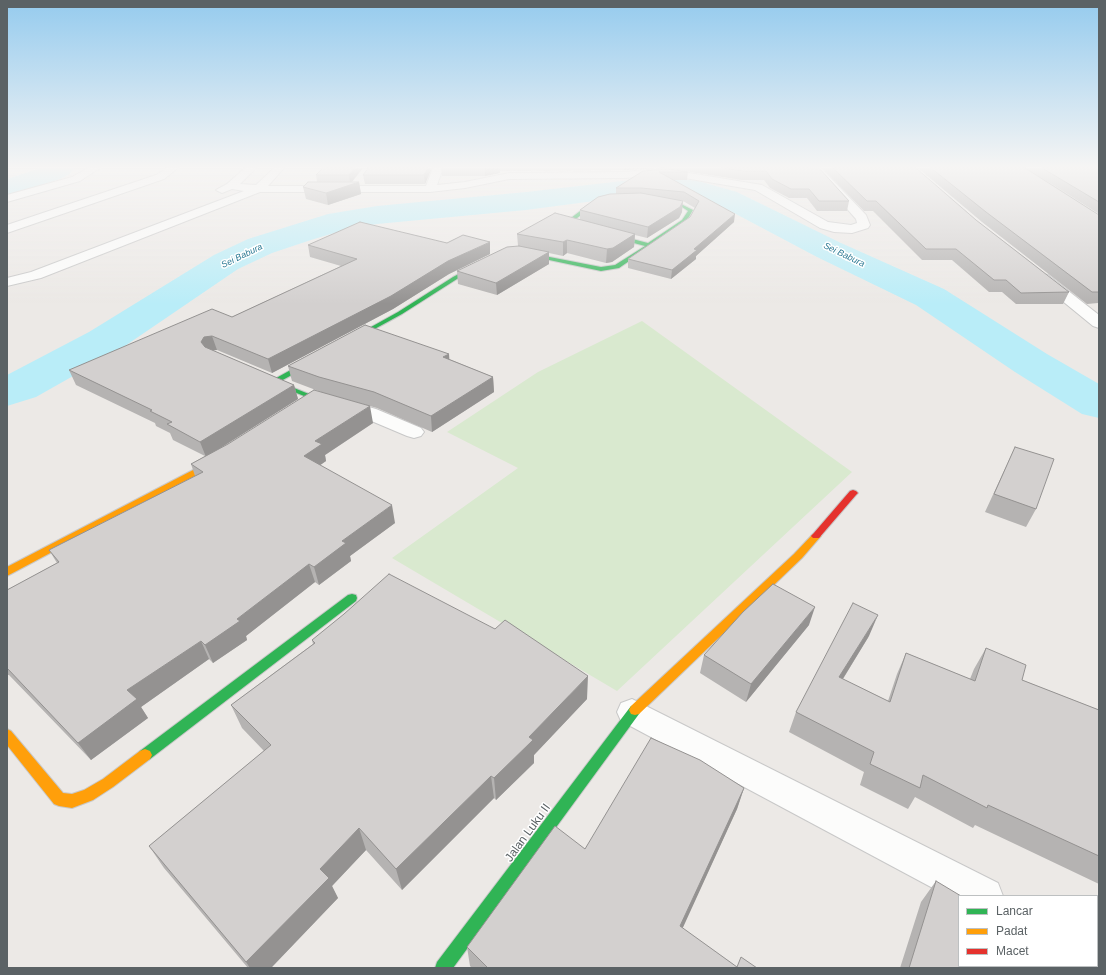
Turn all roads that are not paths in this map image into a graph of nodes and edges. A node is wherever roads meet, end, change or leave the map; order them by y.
1 (53, 214) edge
2 (195, 214) edge
3 (580, 214) edge
4 (689, 214) edge
5 (803, 214) edge
6 (858, 214) edge
7 (7, 229) edge
8 (649, 245) junction
9 (511, 253) edge
10 (491, 259) edge
11 (16, 266) dead end
12 (1032, 269) edge
13 (36, 275) junction
14 (7, 282) edge
15 (1099, 323) edge
16 (342, 345) edge
17 (323, 355) edge
18 (315, 398) junction
19 (289, 416) edge
20 (414, 432) dead end
21 (226, 456) edge
22 (853, 493) dead end
23 (7, 572) edge
24 (352, 598) dead end
25 (632, 712) junction
26 (7, 735) edge
27 (983, 895) edge
28 (443, 968) edge

1 - 7 street
2 - 13 street
3 - 8 street
4 - 8 street
5 - 6 street
8 - 9 street
10 - 16 street
11 - 13 street
12 - 15 street
13 - 14 street
17 - 18 street
18 - 19 street
18 - 20 street
21 - 23 street
22 - 25 street, Jalan Luku II
24 - 26 street
25 - 27 street
25 - 28 street, Jalan Luku II

